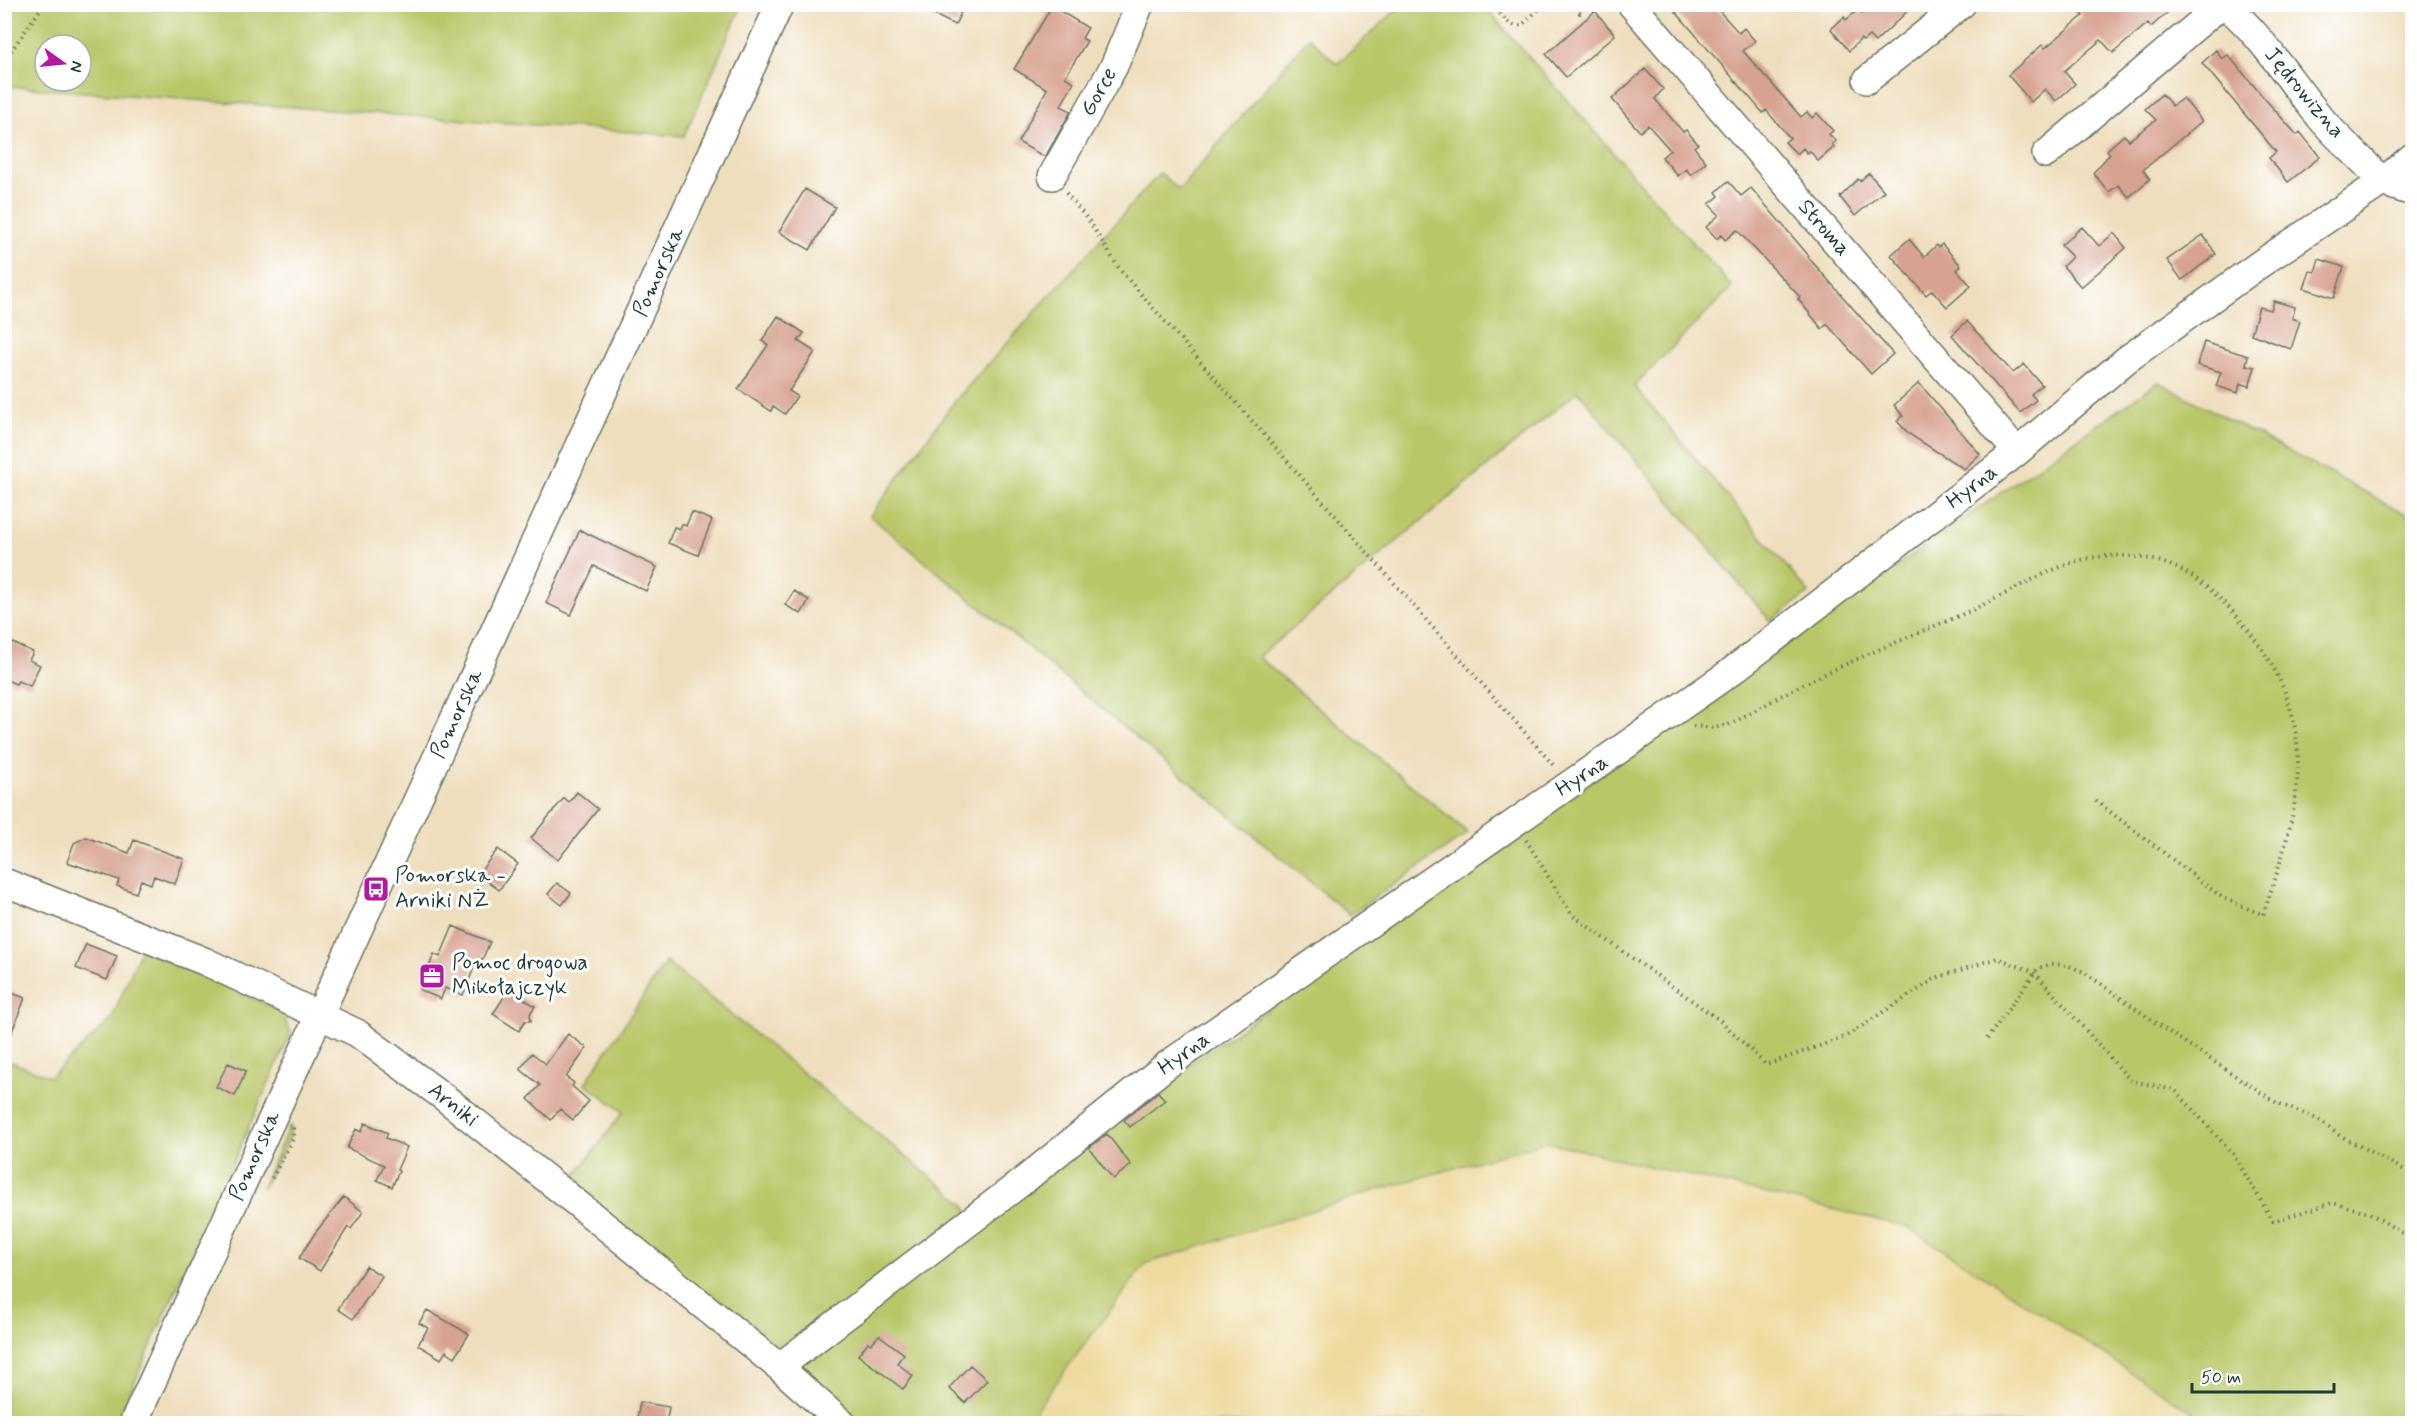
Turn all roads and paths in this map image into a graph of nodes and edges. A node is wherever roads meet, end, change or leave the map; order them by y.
1 (44, 4) edge
2 (780, 4) edge
3 (1140, 4) edge
4 (1492, 4) edge
5 (1544, 4) edge
6 (1569, 4) edge
7 (1586, 4) edge
8 (1962, 4) edge
9 (2223, 4) edge
10 (1639, 8) edge
11 (4, 62) edge
12 (1867, 80) dead end
13 (2046, 154) dead end
14 (2412, 158) edge
15 (1052, 176) joint
16 (2382, 182) junction
17 (2412, 192) edge
18 (2017, 452) junction
19 (1653, 727) junction
20 (1570, 784) junction
21 (2096, 801) dead end
22 (1515, 821) junction
23 (4, 882) edge
24 (2034, 972) junction
25 (319, 1015) junction
26 (1987, 1039) dead end
27 (2412, 1174) edge
28 (2412, 1239) edge
29 (779, 1368) junction
30 (133, 1424) edge
31 (843, 1424) edge

1 - 11 path
2 - 25 street, Pomorska
3 - 15 street, Gorce
4 - 5 path
6 - 7 path
8 - 12 street
9 - 13 street
9 - 16 street, Jędrowizna
10 - 18 street, Stroma
14 - 16 street, Hyrna
15 - 20 path
16 - 17 street
16 - 18 street, Hyrna
18 - 19 street, Hyrna
19 - 20 street, Hyrna
19 - 21 path
20 - 22 street, Hyrna
22 - 24 path
22 - 29 street, Hyrna
23 - 25 street, Arniki
24 - 26 path
24 - 27 path
24 - 28 path
25 - 29 street, Arniki
25 - 30 street, Pomorska
29 - 31 street, Arniki

